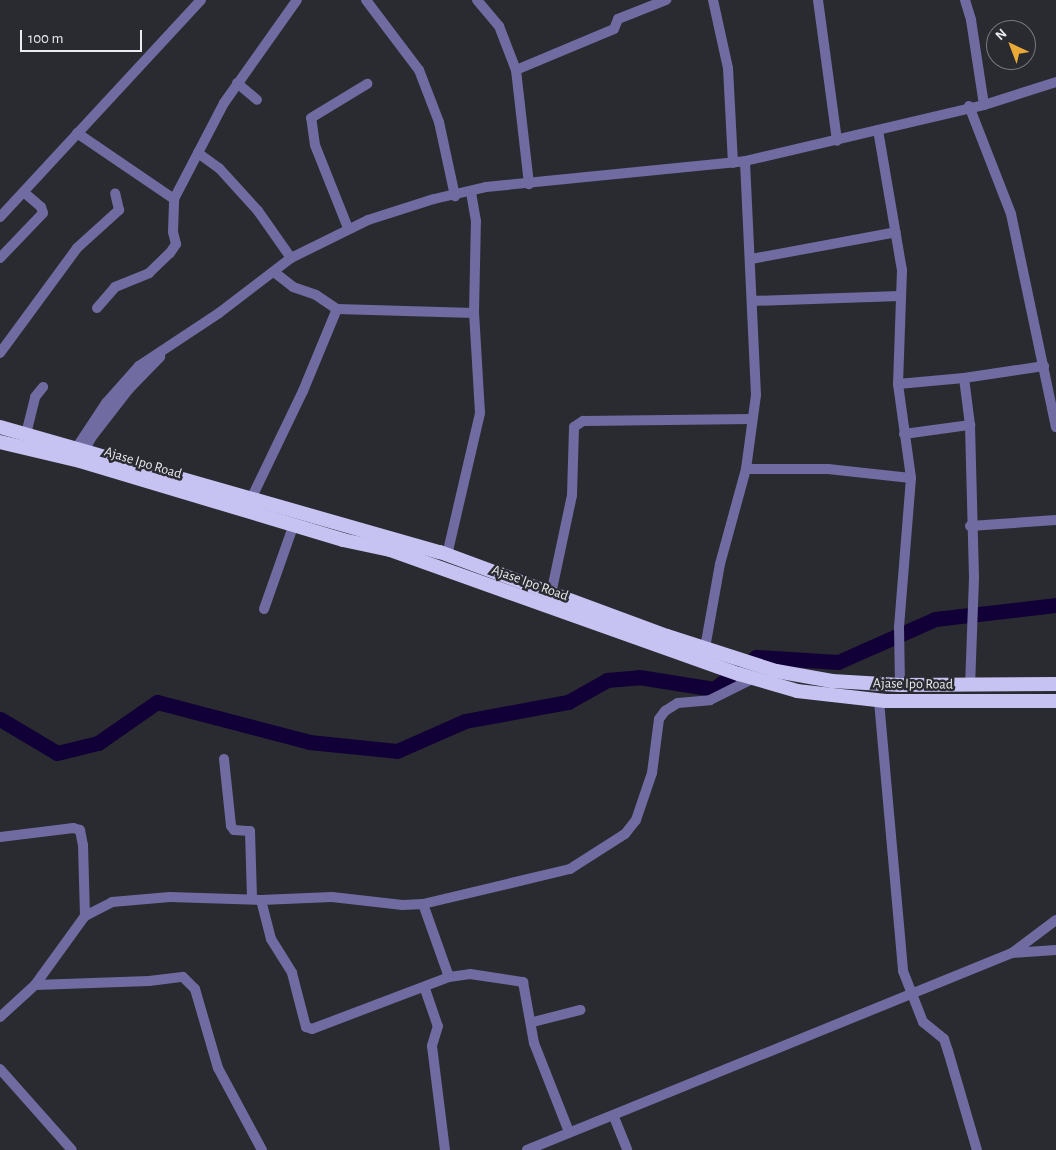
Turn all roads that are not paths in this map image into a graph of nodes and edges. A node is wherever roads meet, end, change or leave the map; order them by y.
1 (201, 0) edge
2 (297, 0) edge
3 (366, 0) edge
4 (666, 0) edge
5 (713, 0) edge
6 (818, 0) edge
7 (965, 0) edge
8 (484, 2) edge
9 (516, 70) junction
10 (1056, 82) edge
11 (237, 83) junction
12 (367, 84) dead end
13 (257, 100) dead end
14 (984, 105) junction
15 (969, 106) junction
16 (878, 130) junction
17 (77, 133) junction
18 (837, 141) junction
19 (198, 153) junction
20 (744, 161) junction
21 (733, 163) junction
22 (529, 184) junction
23 (24, 192) junction
24 (471, 192) junction
25 (115, 193) dead end
26 (455, 196) junction
27 (174, 198) junction
28 (0, 217) edge
29 (348, 228) junction
30 (896, 232) junction
31 (0, 258) edge
32 (291, 258) junction
33 (751, 259) junction
34 (274, 272) junction
35 (900, 296) junction
36 (752, 301) junction
37 (97, 308) dead end
38 (336, 309) junction
39 (474, 313) junction
40 (0, 353) edge
41 (1044, 366) junction
42 (964, 378) junction
43 (898, 384) junction
44 (43, 387) dead end
45 (1052, 388) edge
46 (752, 420) junction
47 (970, 425) junction
48 (1056, 426) edge
49 (0, 427) edge
50 (26, 434) junction
51 (904, 434) junction
52 (0, 442) edge
53 (77, 455) junction
54 (746, 469) junction
55 (911, 478) junction
56 (251, 499) junction
57 (1056, 520) edge
58 (294, 524) junction
59 (970, 526) junction
60 (447, 555) junction
61 (511, 586) junction
62 (551, 594) junction
63 (264, 609) dead end
64 (704, 648) junction
65 (745, 677) junction
66 (1056, 684) edge
67 (900, 685) junction
68 (970, 685) junction
69 (879, 701) junction
70 (1056, 701) edge
71 (224, 759) dead end
72 (0, 838) edge
73 (256, 899) junction
74 (423, 904) junction
75 (85, 916) junction
76 (1056, 920) edge
77 (1056, 950) edge
78 (1012, 953) junction
79 (449, 978) junction
80 (35, 985) junction
81 (426, 988) junction
82 (914, 994) junction
83 (580, 1010) dead end
84 (0, 1017) edge
85 (533, 1022) junction
86 (0, 1069) edge
87 (614, 1117) junction
88 (569, 1132) junction
89 (72, 1150) edge
90 (262, 1150) edge
91 (445, 1150) edge
92 (527, 1150) edge
93 (627, 1150) edge
94 (977, 1150) edge

1 - 17 street
2 - 11 street
3 - 26 street
4 - 9 street
5 - 21 street
6 - 18 street
7 - 14 street
8 - 9 street
9 - 22 street
10 - 14 street
11 - 13 street
11 - 19 street
12 - 29 street
14 - 15 street
15 - 16 street
15 - 41 street
16 - 18 street
16 - 30 street
17 - 23 street
17 - 27 street
18 - 20 street
19 - 27 street
19 - 32 street
20 - 21 street
20 - 33 street
21 - 22 street
22 - 24 street
23 - 28 street
23 - 31 street
24 - 26 street
24 - 39 street
25 - 40 street
26 - 29 street
27 - 37 street
29 - 32 street
30 - 33 street
30 - 35 street
32 - 34 street
33 - 36 street
34 - 38 street
34 - 53 street
35 - 36 street
35 - 43 street
36 - 46 street
38 - 39 street
38 - 56 street
39 - 60 street
41 - 42 street
41 - 45 street
42 - 43 street
42 - 47 street
43 - 51 street
44 - 50 street
45 - 48 street
46 - 54 street
46 - 62 street
47 - 51 street
47 - 59 street
49 - 50 highway, Ajase Ipo Road
50 - 53 highway, Ajase Ipo Road
51 - 55 street
52 - 53 highway, Ajase Ipo Road
53 - 56 highway, Ajase Ipo Road
53 - 58 highway, Ajase Ipo Road
54 - 55 street
54 - 64 street
55 - 67 street
56 - 60 highway, Ajase Ipo Road
57 - 59 street
58 - 61 highway, Ajase Ipo Road
58 - 63 street
59 - 68 street
60 - 61 highway, Ajase Ipo Road
61 - 62 highway, Ajase Ipo Road
61 - 65 highway, Ajase Ipo Road
62 - 64 highway, Ajase Ipo Road
64 - 67 highway, Ajase Ipo Road
65 - 69 highway, Ajase Ipo Road
65 - 74 street
66 - 68 highway, Ajase Ipo Road
67 - 68 highway, Ajase Ipo Road
69 - 70 highway, Ajase Ipo Road
69 - 82 street
71 - 73 street
72 - 75 street
73 - 74 street
73 - 75 street
73 - 81 street
74 - 79 street
75 - 80 street
76 - 78 street
77 - 78 street
78 - 82 street
79 - 81 street
79 - 85 street
80 - 84 street
80 - 90 street
81 - 91 street
82 - 87 street
82 - 94 street
83 - 85 street
85 - 88 street
86 - 89 street
87 - 88 street
87 - 93 street
88 - 92 street

